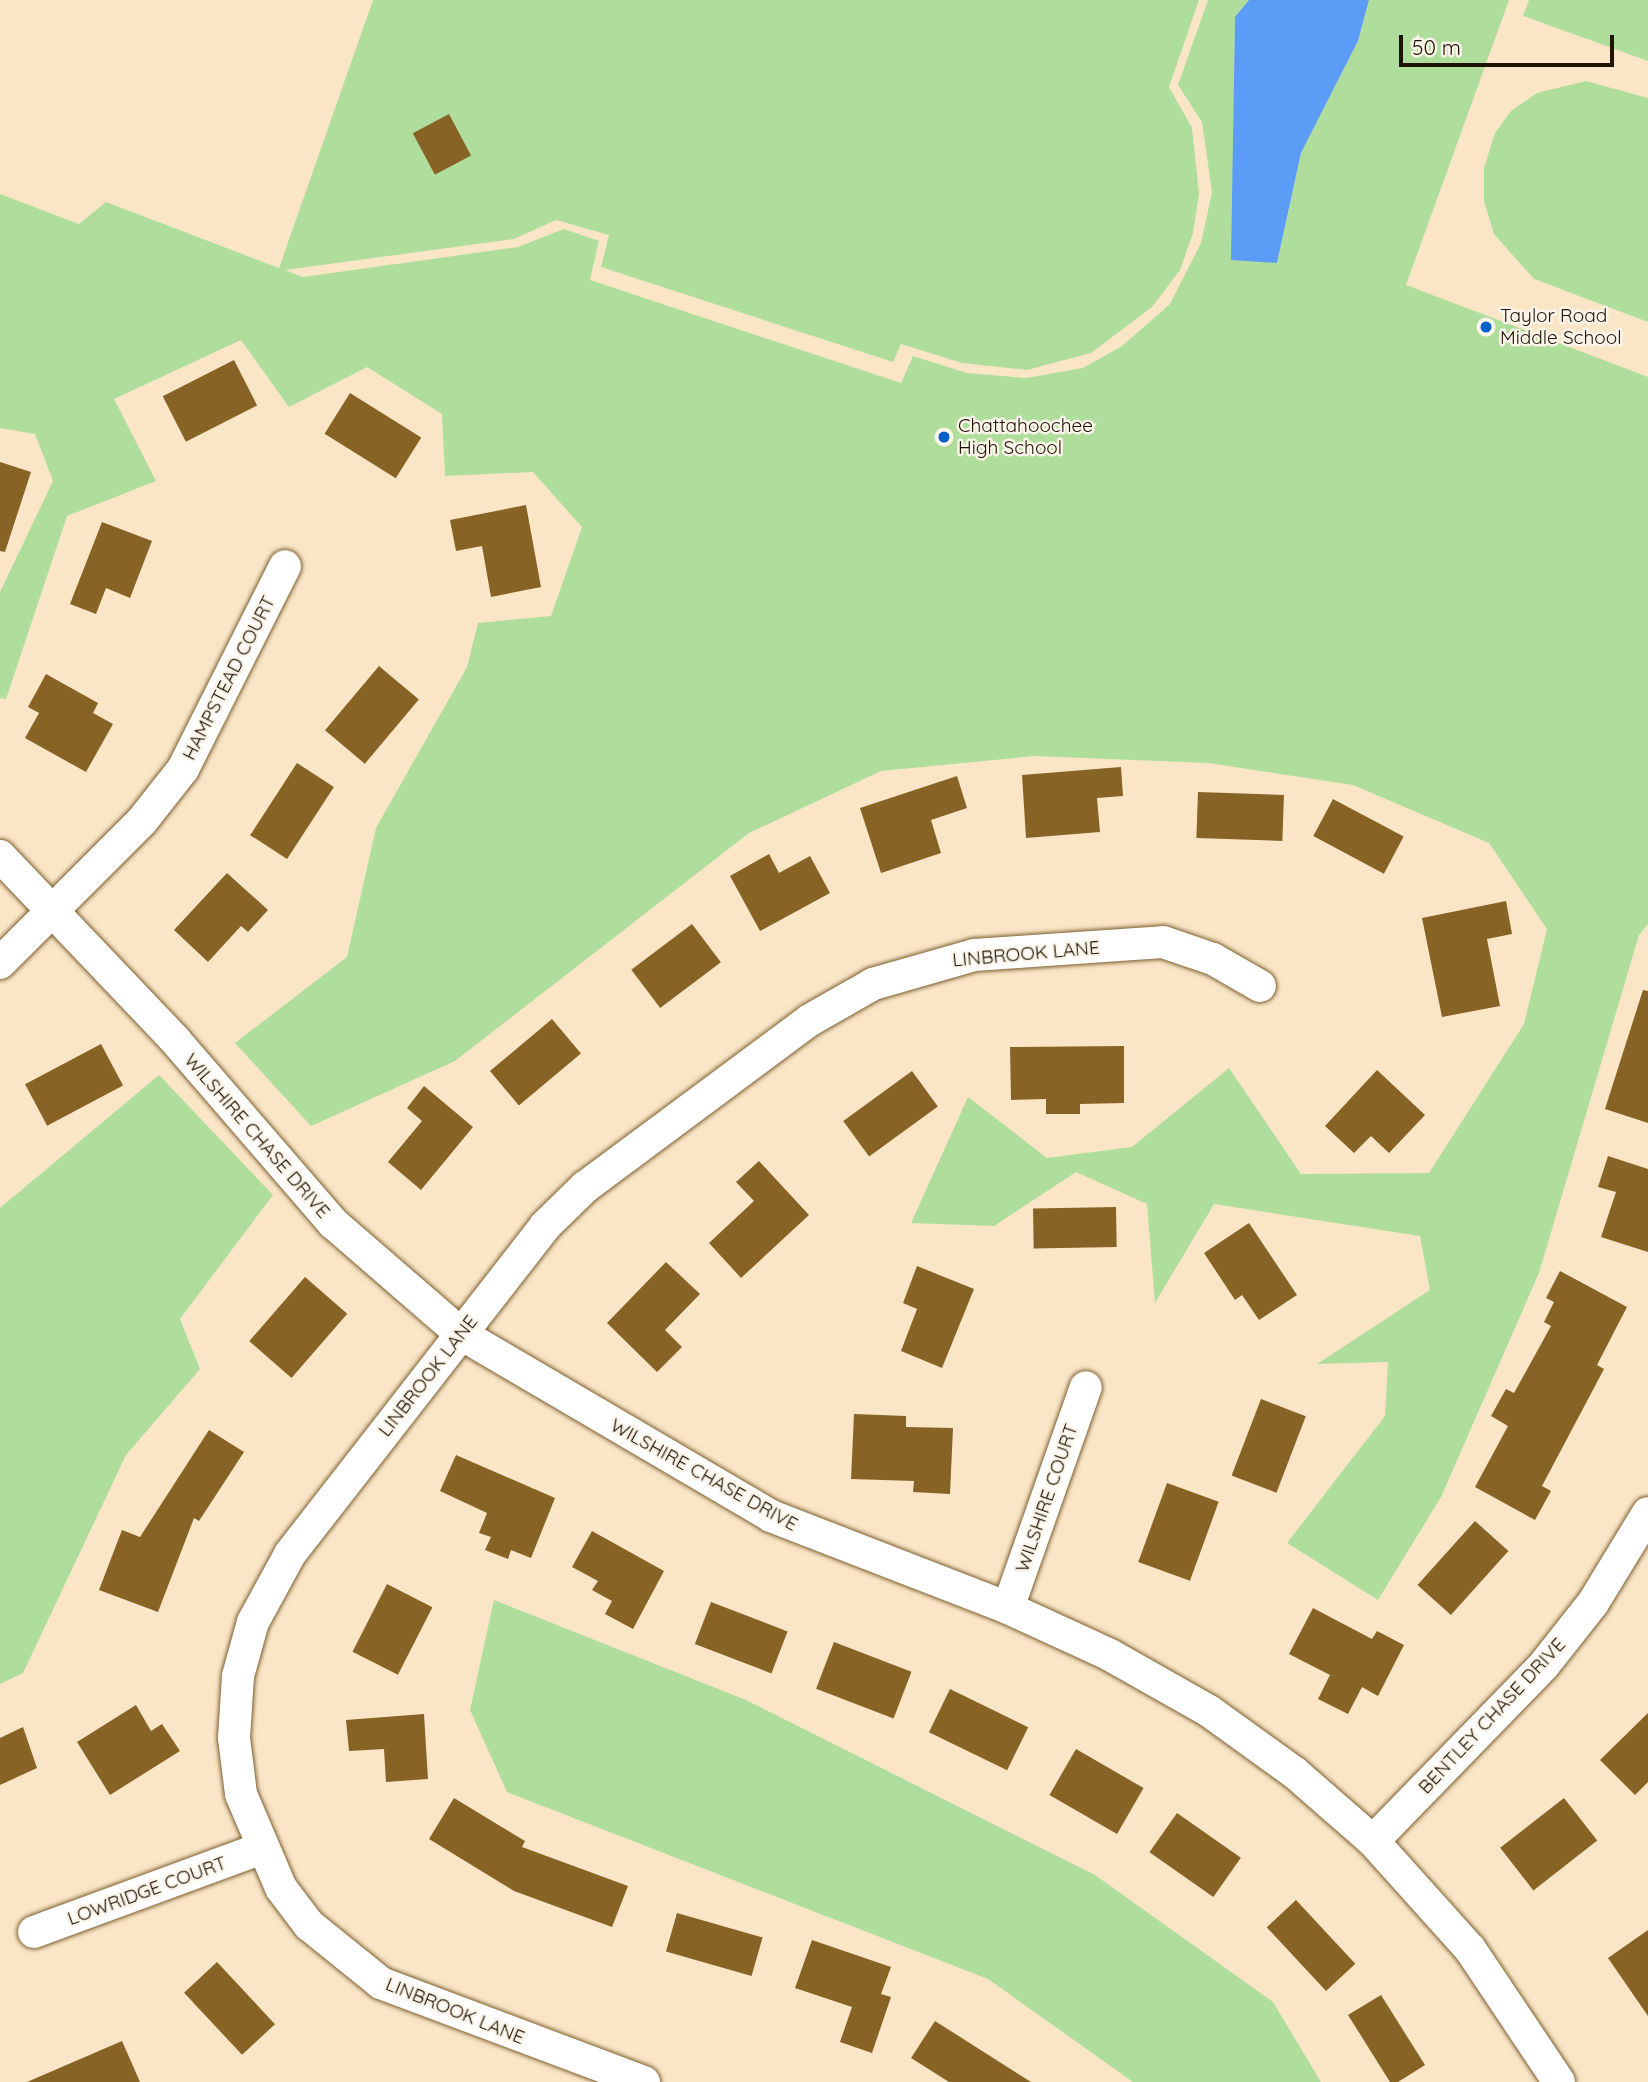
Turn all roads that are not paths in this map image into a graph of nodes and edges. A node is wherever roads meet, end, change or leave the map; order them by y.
1 (285, 566) dead end
2 (0, 856) edge
3 (52, 909) junction
4 (0, 962) edge
5 (1260, 986) dead end
6 (461, 1334) junction
7 (1086, 1387) dead end
8 (1648, 1513) edge
9 (1008, 1608) junction
10 (1373, 1841) junction
11 (260, 1849) junction
12 (34, 1932) dead end
13 (644, 2082) edge
14 (1559, 2082) edge

1 - 3 street, HAMPSTEAD COURT
2 - 3 street, WILSHIRE CHASE DRIVE
3 - 4 street, HAMPSTEAD COURT
3 - 6 street, WILSHIRE CHASE DRIVE
5 - 6 street, LINBROOK LANE
6 - 9 street, WILSHIRE CHASE DRIVE
6 - 11 street, LINBROOK LANE
7 - 9 street, WILSHIRE COURT
8 - 10 street, BENTLEY CHASE DRIVE
9 - 10 street, WILSHIRE CHASE DRIVE
10 - 14 street, WILSHIRE CHASE DRIVE
11 - 12 street, LOWRIDGE COURT
11 - 13 street, LINBROOK LANE

